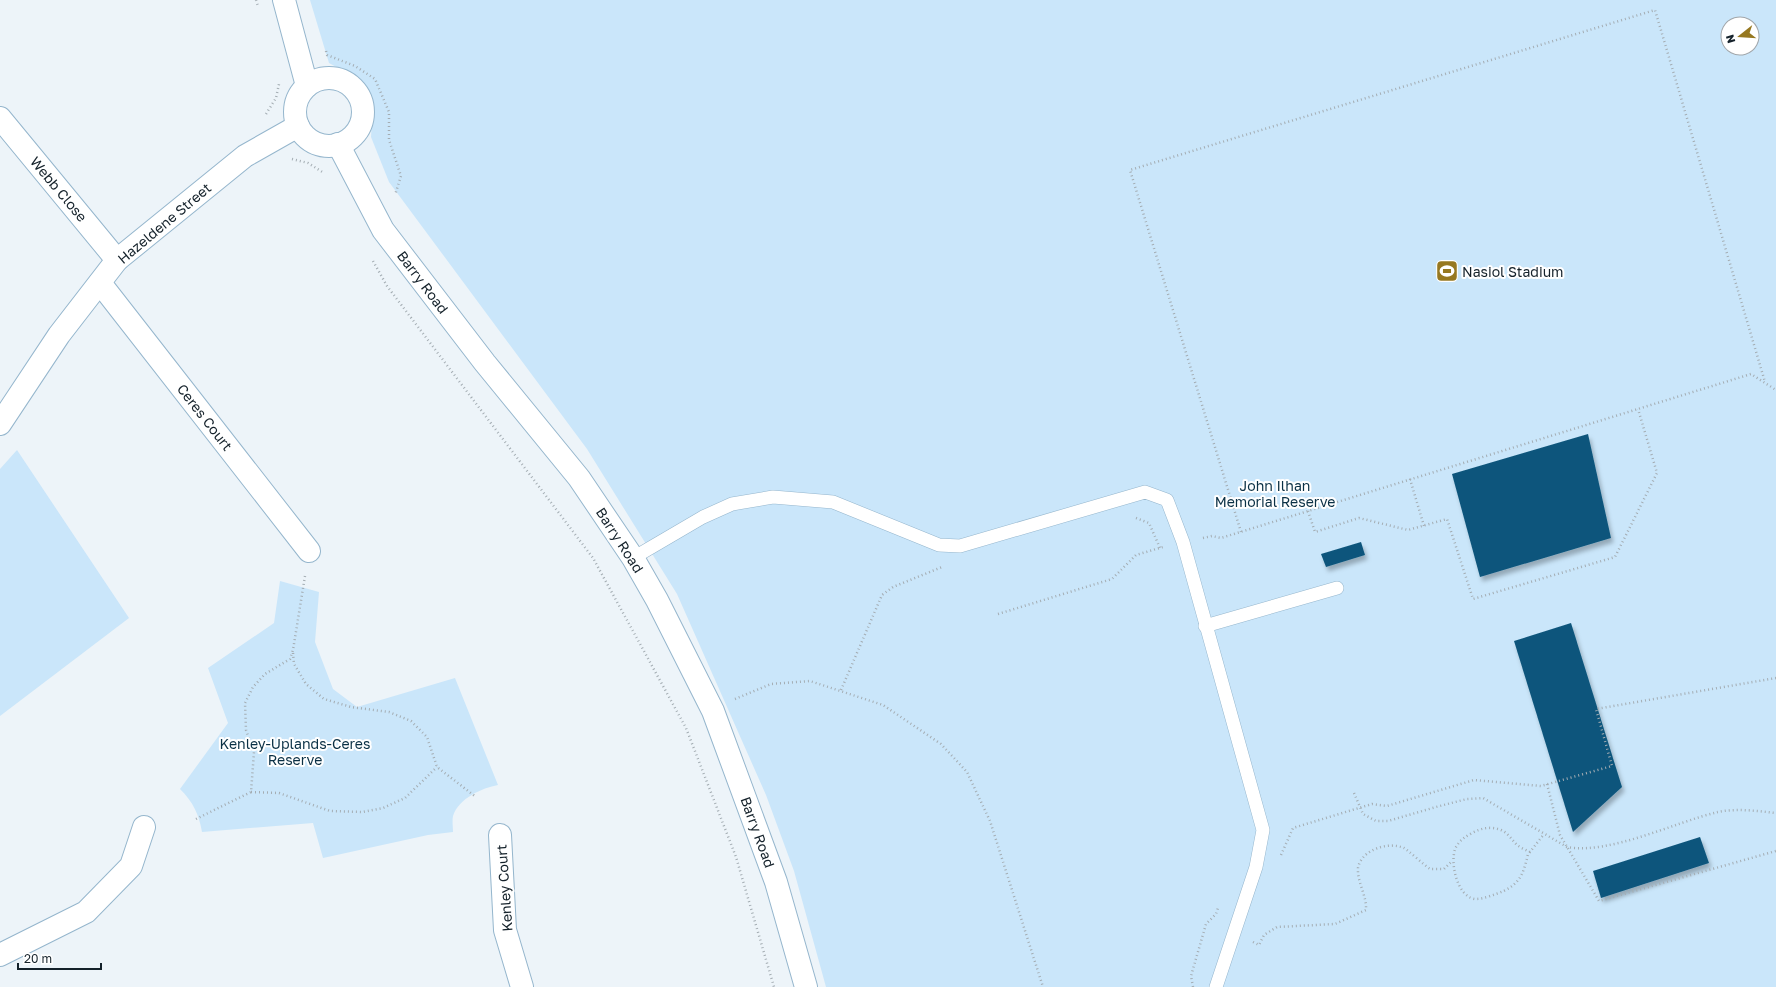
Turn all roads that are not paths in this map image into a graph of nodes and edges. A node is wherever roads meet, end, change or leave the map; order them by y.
1 (284, 0) edge
2 (307, 86) junction
3 (0, 118) edge
4 (298, 126) junction
5 (338, 144) junction
6 (117, 260) junction
7 (100, 283) junction
8 (0, 424) edge
9 (309, 551) road end
10 (633, 558) junction
11 (1337, 588) dead end
12 (1205, 626) junction
13 (144, 827) dead end
14 (500, 836) dead end
15 (0, 955) edge
16 (522, 987) edge
17 (806, 987) edge
18 (1216, 987) edge

1 - 2 street
2 - 4 street
2 - 5 street
3 - 6 street, Webb Close
4 - 5 street
4 - 6 street, Hazeldene Street
5 - 10 street, Barry Road
6 - 7 street, Hazeldene Street
7 - 8 street, Hazeldene Street
7 - 9 street, Ceres Court
10 - 12 lane
10 - 17 street, Barry Road
11 - 12 lane
12 - 18 lane
13 - 15 street
14 - 16 street, Kenley Court

